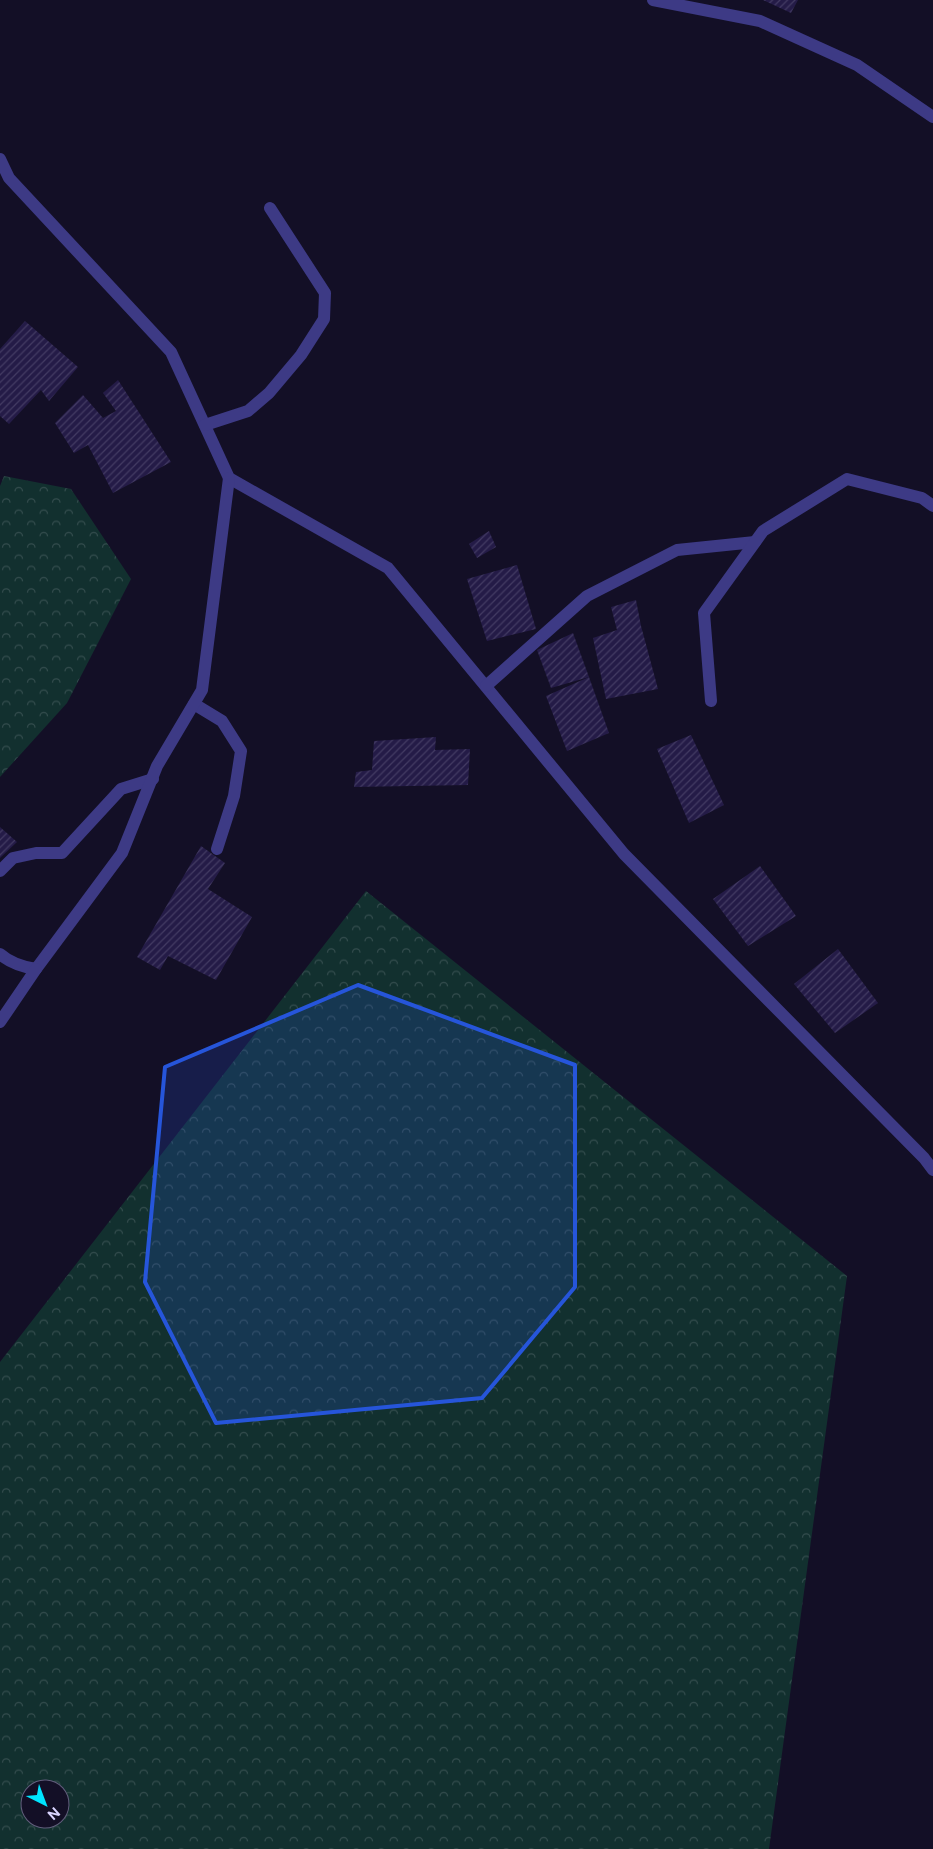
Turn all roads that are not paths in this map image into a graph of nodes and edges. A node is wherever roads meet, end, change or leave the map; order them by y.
1 (654, 0) edge
2 (933, 117) edge
3 (0, 159) edge
4 (270, 208) dead end
5 (204, 425) junction
6 (229, 478) junction
7 (933, 506) edge
8 (755, 542) junction
9 (486, 686) junction
10 (711, 701) dead end
11 (194, 704) junction
12 (153, 778) junction
13 (217, 849) dead end
14 (0, 871) edge
15 (0, 954) edge
16 (36, 968) junction
17 (0, 1022) edge
18 (933, 1170) edge

1 - 2 street
3 - 5 street
4 - 5 street
5 - 6 street
6 - 9 street
6 - 11 street
7 - 8 street
8 - 9 street
8 - 10 street
9 - 18 street
11 - 12 street
11 - 13 street
12 - 14 street
12 - 16 street
15 - 16 street
16 - 17 street

